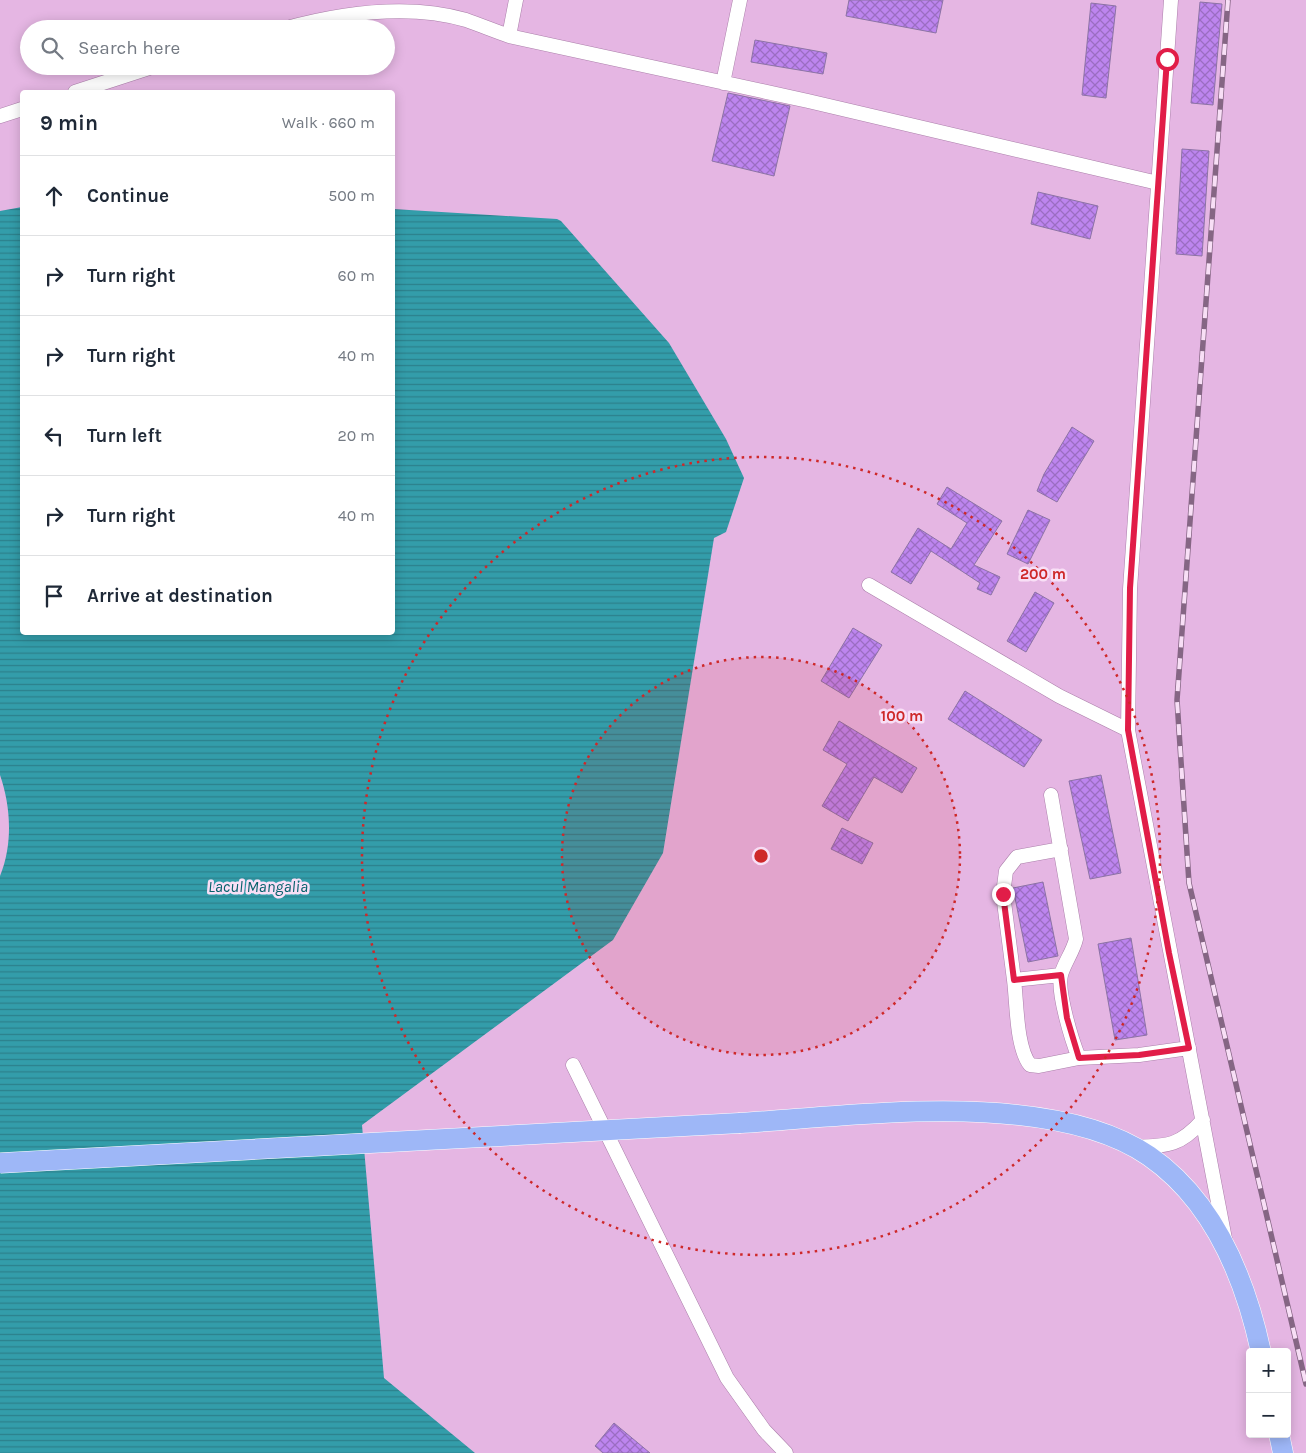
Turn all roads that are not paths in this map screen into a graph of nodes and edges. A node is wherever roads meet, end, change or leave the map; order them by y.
1 (516, 0) edge
2 (740, 0) edge
3 (1171, 0) edge
4 (326, 20) edge
5 (509, 36) junction
6 (127, 75) edge
7 (722, 83) junction
8 (81, 90) edge
9 (20, 111) edge
10 (0, 116) edge
11 (1158, 183) junction
12 (869, 585) dead end
13 (1128, 730) junction
14 (1051, 795) dead end
15 (1061, 849) junction
16 (1061, 975) junction
17 (1014, 980) junction
18 (1189, 1048) junction
19 (1079, 1058) junction
20 (573, 1065) dead end
21 (1203, 1120) junction
22 (1135, 1147) junction
23 (0, 1163) edge
24 (1226, 1247) junction
25 (1260, 1348) edge
26 (1280, 1438) edge
27 (786, 1453) edge
28 (1283, 1453) edge

1 - 5 lane
2 - 7 lane
3 - 11 lane
4 - 5 lane
5 - 7 lane
6 - 8 lane
7 - 11 lane
9 - 10 lane
11 - 13 lane
12 - 13 lane
13 - 18 lane
14 - 15 lane
15 - 16 lane
15 - 17 lane
16 - 17 lane
16 - 19 lane
17 - 19 lane
18 - 19 lane
18 - 21 lane
20 - 27 lane
21 - 22 lane
21 - 24 lane
22 - 23 highway, bridge
22 - 24 highway
24 - 25 highway
26 - 28 highway

